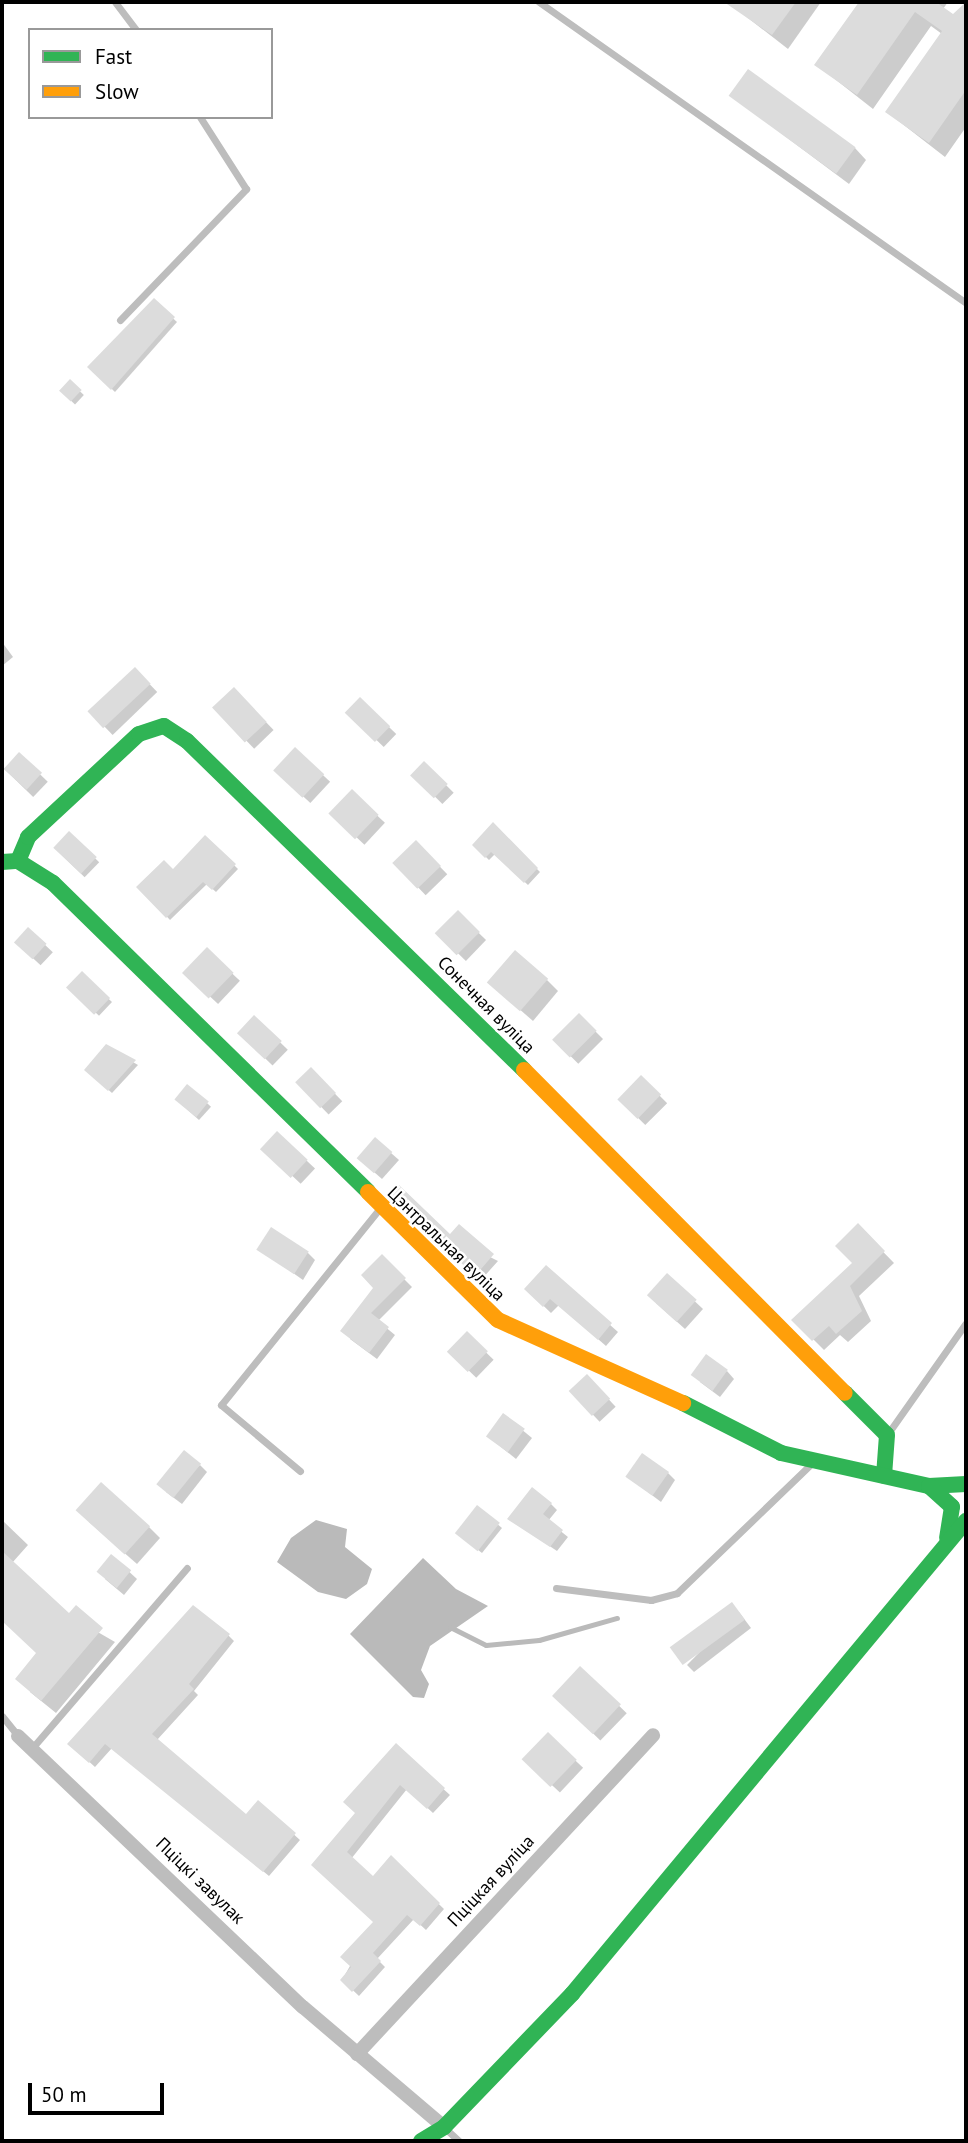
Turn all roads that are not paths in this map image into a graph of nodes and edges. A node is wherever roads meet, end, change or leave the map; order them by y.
1 (115, 2) edge
2 (539, 2) edge
3 (134, 28) edge
4 (201, 119) edge
5 (966, 303) edge
6 (120, 320) dead end
7 (10, 861) edge
8 (380, 1208) junction
9 (966, 1323) edge
10 (887, 1435) junction
11 (812, 1462) junction
12 (300, 1471) dead end
13 (884, 1476) junction
14 (966, 1484) edge
15 (929, 1486) junction
16 (966, 1521) edge
17 (945, 1547) junction
18 (187, 1568) dead end
19 (556, 1588) dead end
20 (2, 1716) edge
21 (653, 1735) dead end
22 (18, 1736) joint
23 (33, 1747) junction
24 (357, 2054) junction
25 (444, 2127) junction
26 (421, 2141) edge
27 (459, 2141) edge

1 - 3 lane
2 - 5 lane
4 - 6 lane
7 - 8 street, Цэнтральная вуліца
7 - 10 street, Сонечная вуліца
8 - 11 street, Цэнтральная вуліца
8 - 12 lane
9 - 10 lane
10 - 13 street
11 - 13 street, Цэнтральная вуліца
11 - 19 lane
13 - 15 street, Цэнтральная вуліца
14 - 15 street, Цэнтральная вуліца
15 - 17 street
16 - 17 street
17 - 25 street
18 - 23 lane
20 - 22 lane
21 - 24 street, Пціцкая вуліца
22 - 23 street, Пціцкі завулак
23 - 24 street, Пціцкі завулак
24 - 25 street, Пціцкі завулак
25 - 26 street
25 - 27 lane

